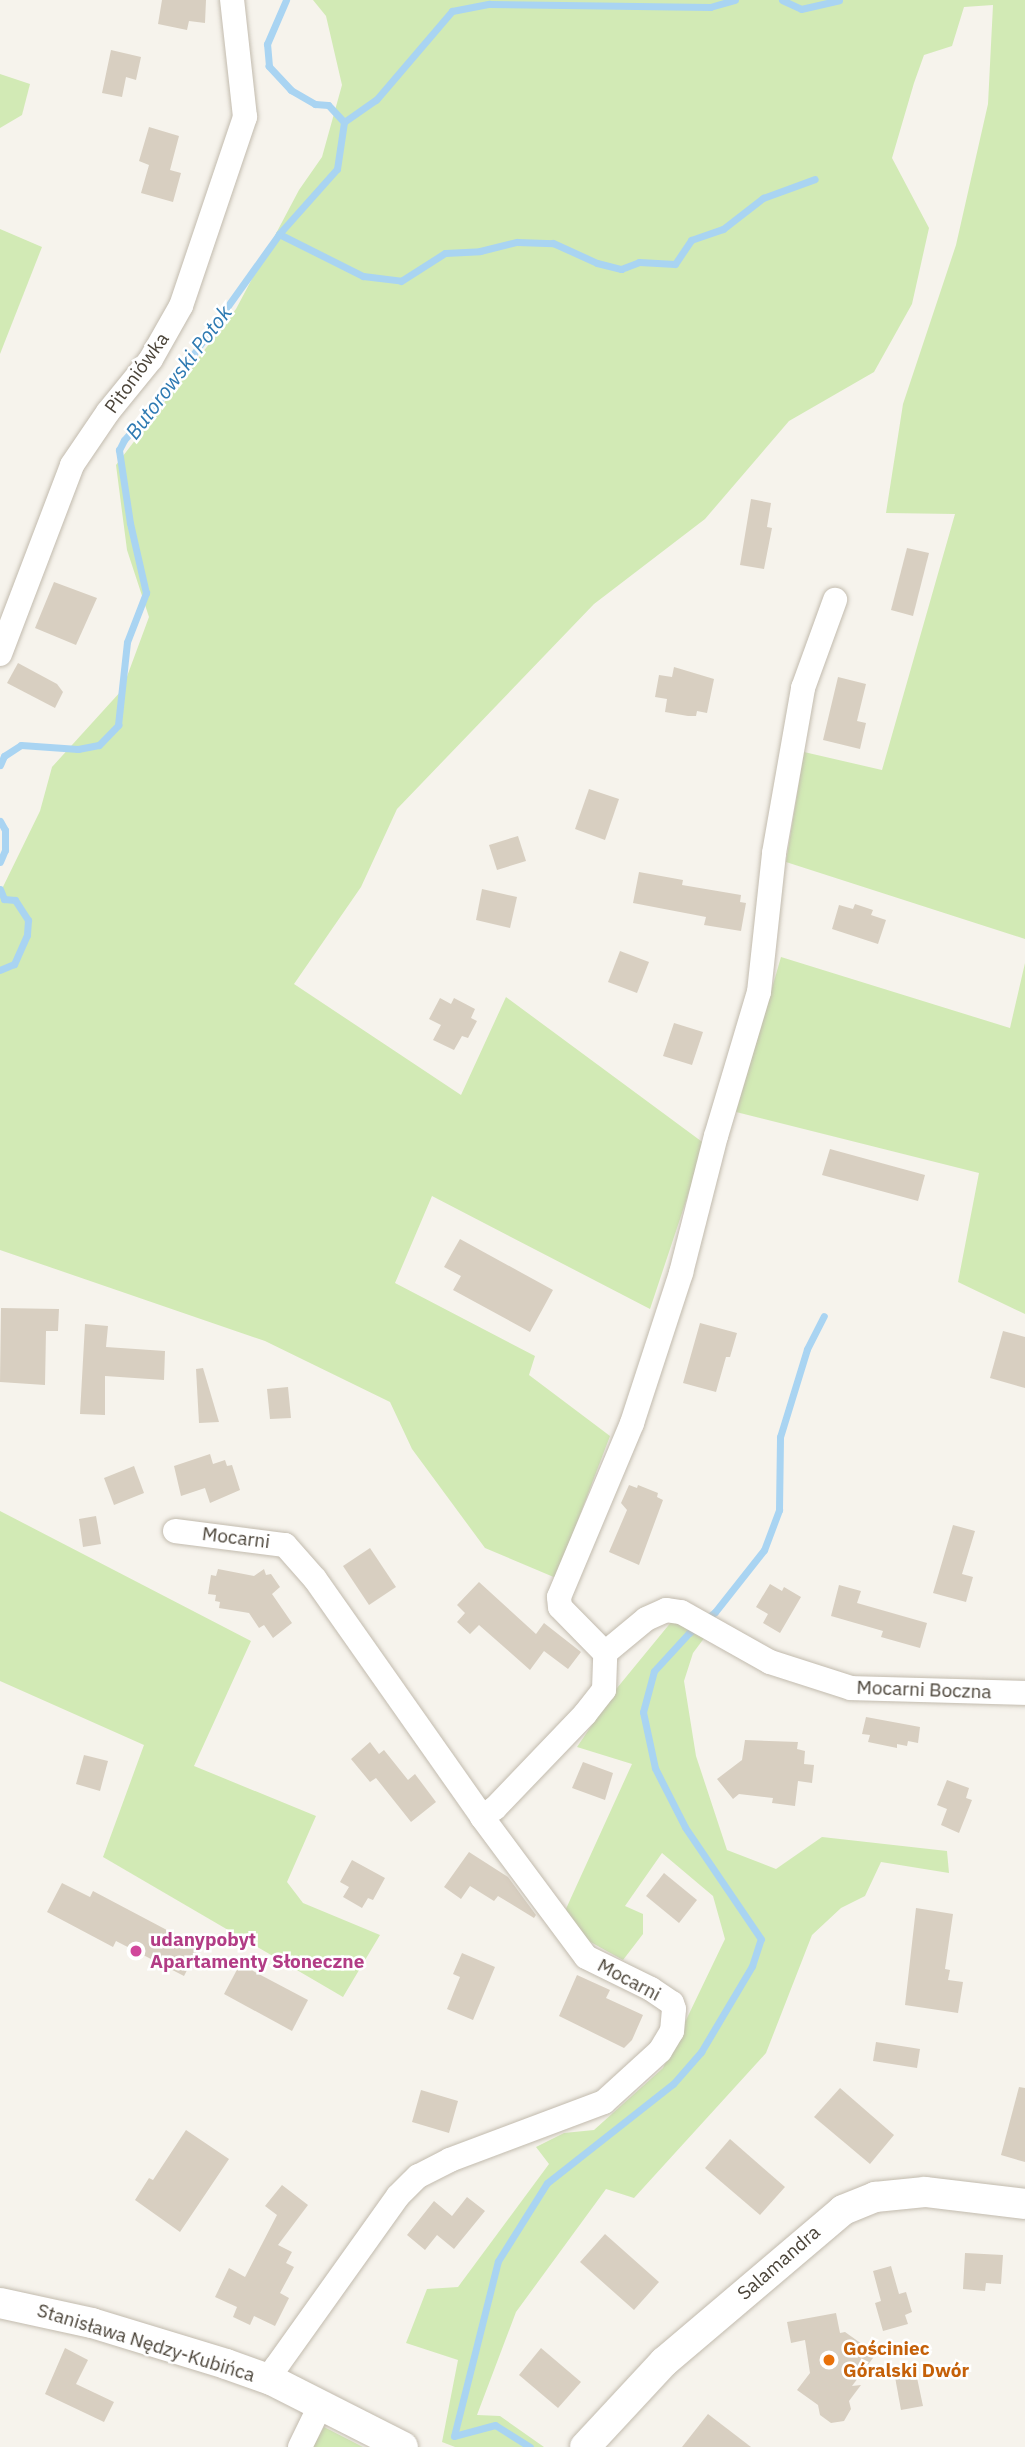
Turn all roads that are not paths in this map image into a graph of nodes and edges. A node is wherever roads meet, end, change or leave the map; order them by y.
1 (232, 0) edge
2 (835, 600) dead end
3 (0, 653) edge
4 (175, 1531) dead end
5 (605, 1653) junction
6 (1025, 1693) edge
7 (482, 1817) junction
8 (1025, 2204) edge
9 (0, 2302) edge
10 (271, 2380) junction
11 (321, 2404) junction
12 (300, 2447) edge
13 (403, 2447) edge
14 (585, 2447) edge

1 - 3 street, Pitoniówka
2 - 5 street
4 - 7 street, Mocarni
5 - 6 street, Mocarni Boczna
5 - 7 street
7 - 10 street, Mocarni
8 - 14 street, Salamandra
9 - 10 street, Stanisława Nędzy-Kubińca
10 - 11 street, Stanisława Nędzy-Kubińca
11 - 12 street
11 - 13 street, Stanisława Nędzy-Kubińca

